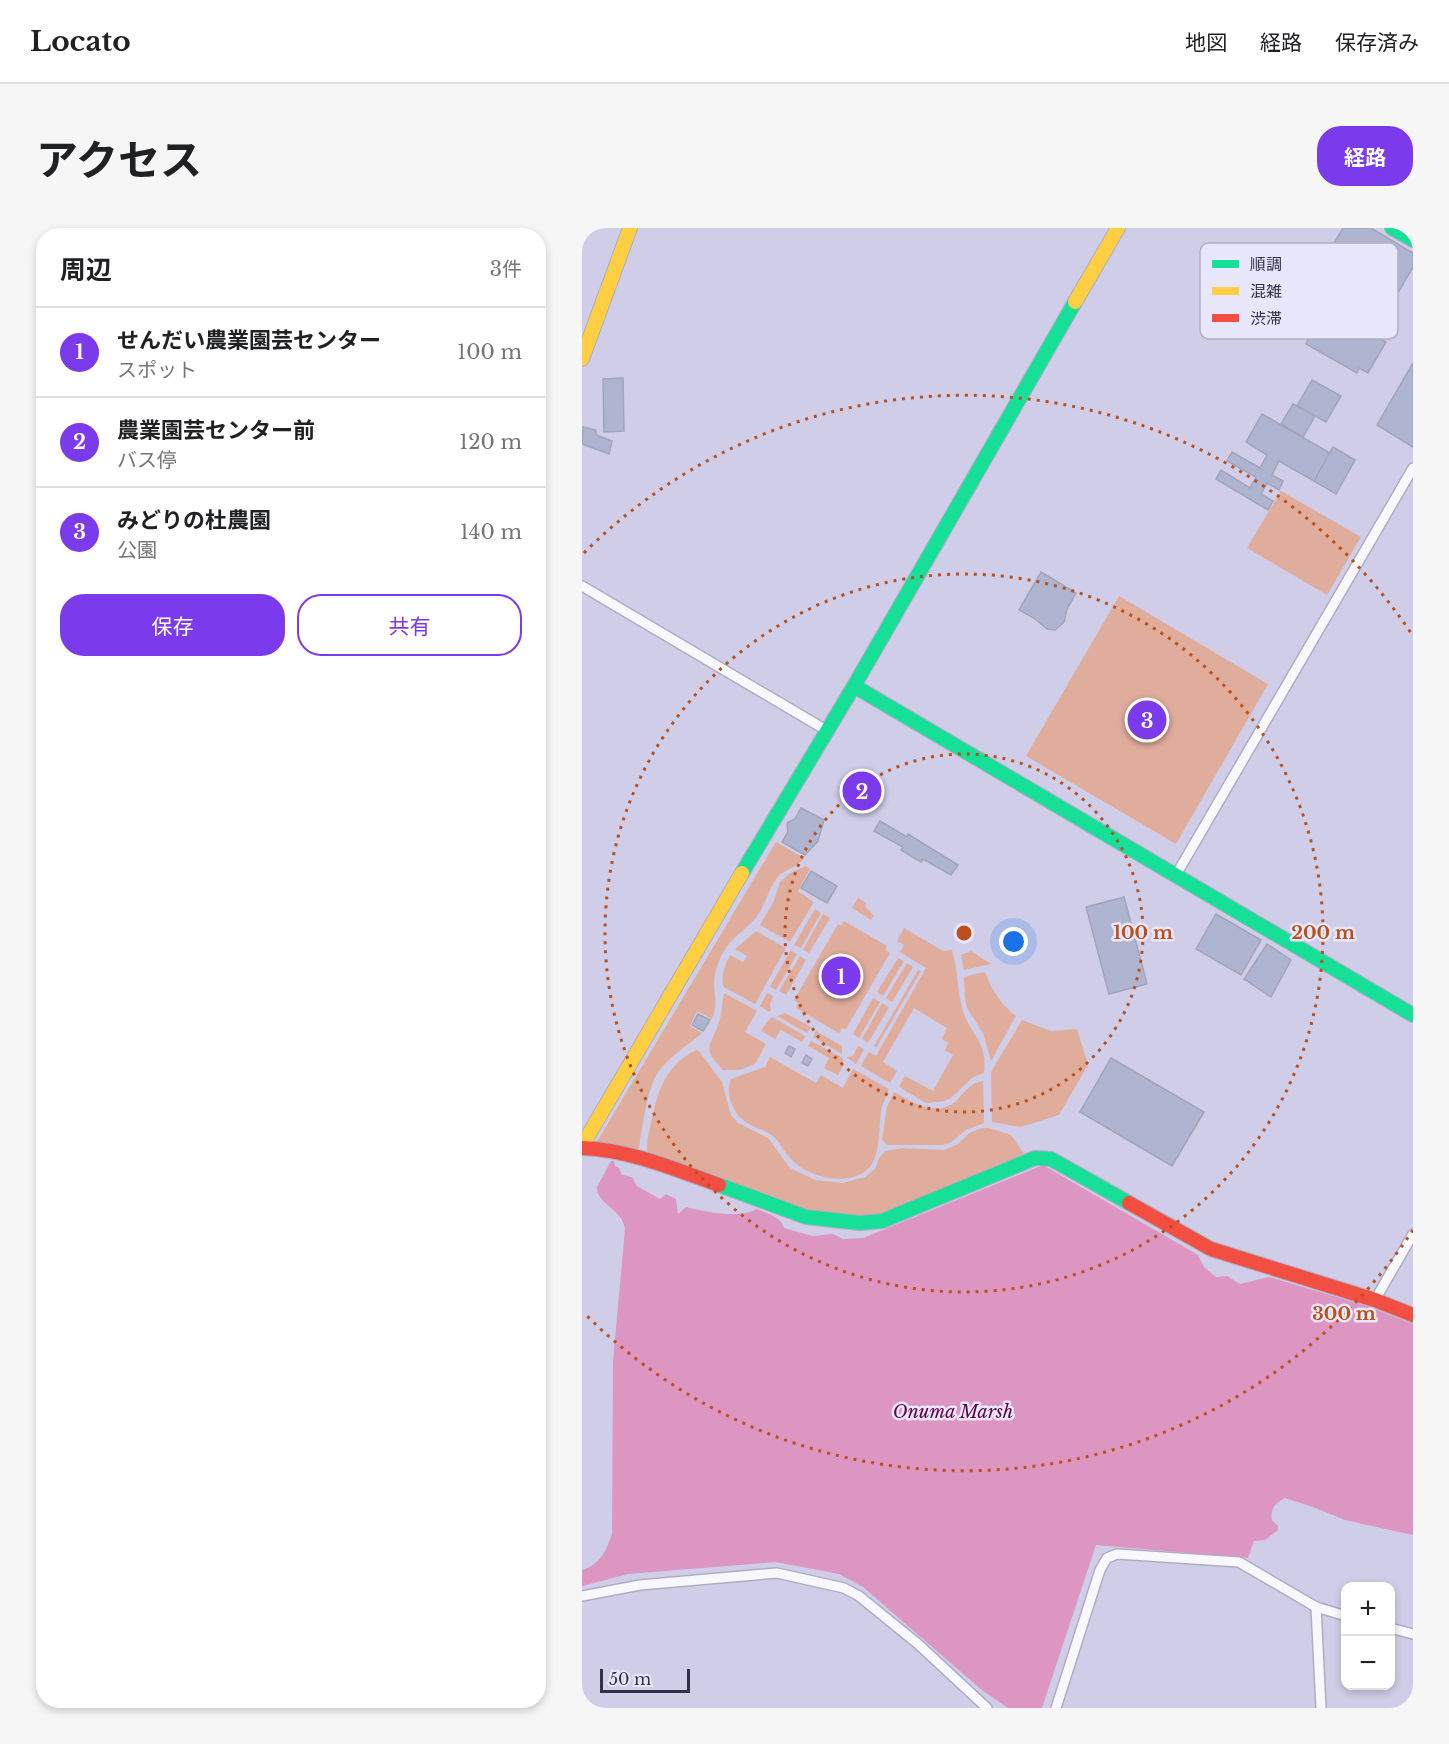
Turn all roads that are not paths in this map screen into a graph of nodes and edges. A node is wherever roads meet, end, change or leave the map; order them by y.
1 (630, 228) edge
2 (1118, 228) edge
3 (1392, 228) edge
4 (1413, 240) edge
5 (582, 359) edge
6 (1413, 468) edge
7 (582, 586) edge
8 (854, 686) junction
9 (826, 730) junction
10 (1176, 875) junction
11 (1413, 1015) edge
12 (582, 1147) edge
13 (1413, 1233) edge
14 (1376, 1300) junction
15 (1413, 1315) edge
16 (582, 1596) edge
17 (1316, 1607) junction
18 (1341, 1614) edge
19 (1395, 1629) edge
20 (1413, 1634) edge
21 (987, 1708) edge
22 (1056, 1708) edge
23 (1321, 1708) edge

1 - 5 street
2 - 8 street
3 - 4 street
6 - 10 street
7 - 9 street
8 - 9 street
8 - 10 street
9 - 12 street
10 - 11 street
12 - 14 street
13 - 14 street
14 - 15 street
16 - 21 street
17 - 18 street
17 - 22 street
17 - 23 street
19 - 20 street

